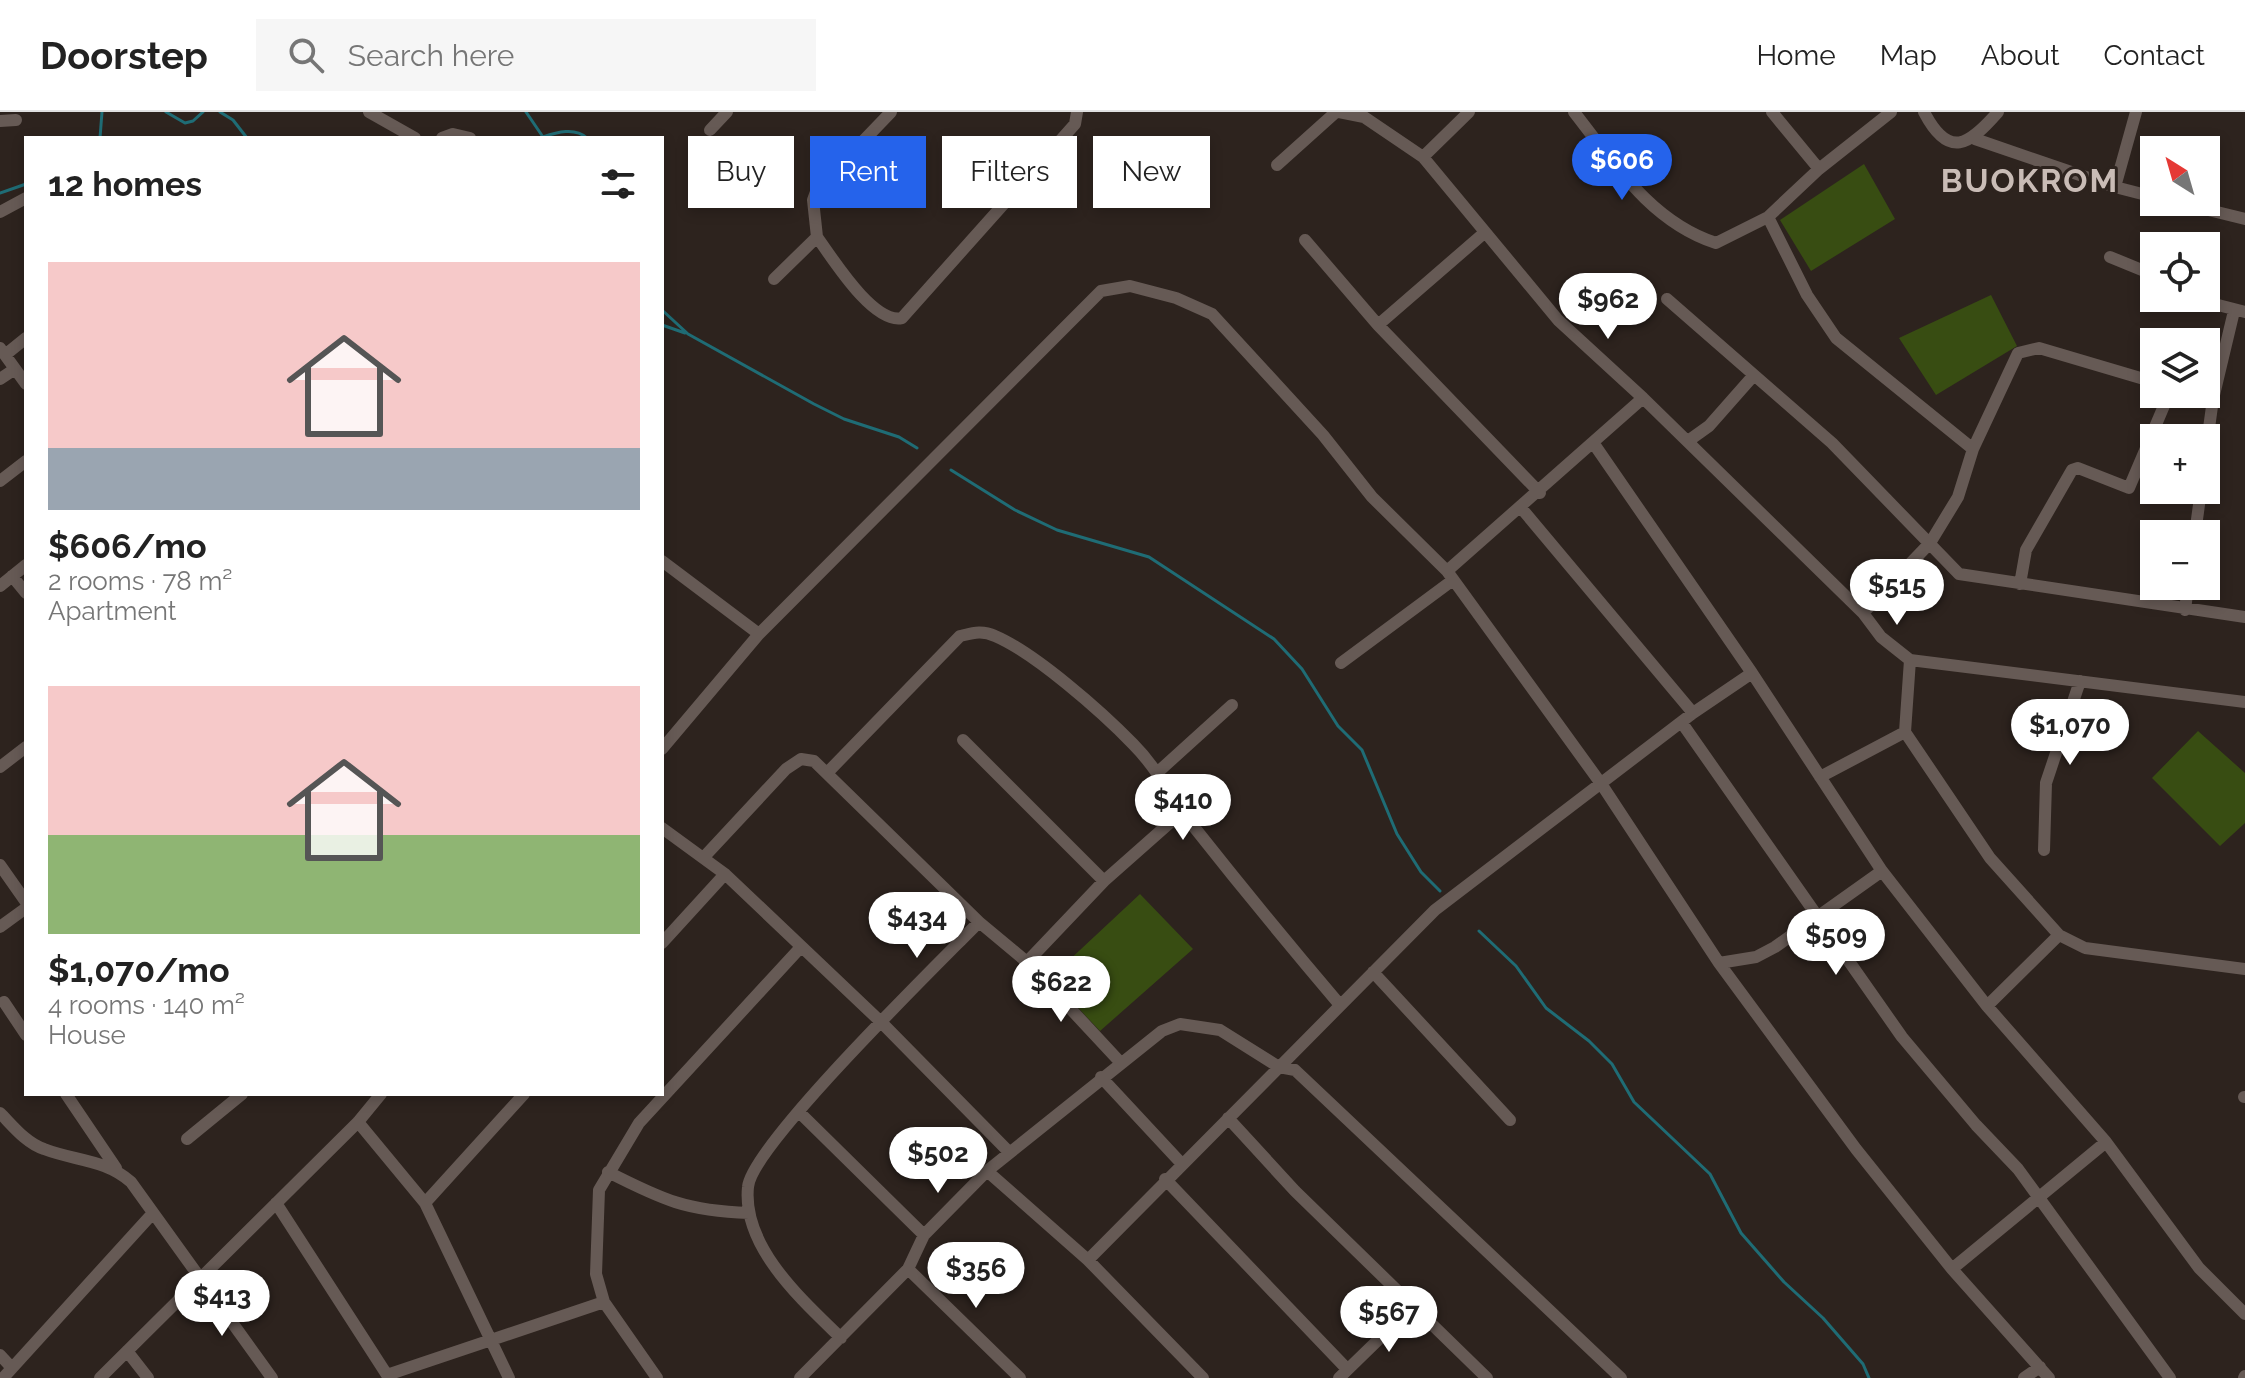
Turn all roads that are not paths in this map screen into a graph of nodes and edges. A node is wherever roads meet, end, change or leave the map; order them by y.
1 (369, 112) edge
2 (727, 112) edge
3 (891, 112) edge
4 (1077, 112) edge
5 (1338, 112) edge
6 (1469, 112) edge
7 (1574, 112) edge
8 (1772, 112) edge
9 (1891, 112) edge
10 (1924, 112) edge
11 (1998, 112) edge
12 (2136, 112) edge
13 (1366, 114) edge
14 (16, 120) dead end
15 (0, 121) edge
16 (710, 130) dead end
17 (411, 136) edge
18 (1975, 139) junction
19 (1423, 157) junction
20 (1277, 165) dead end
21 (1819, 169) junction
22 (2115, 187) junction
23 (2140, 193) edge
24 (24, 199) edge
25 (0, 212) edge
26 (2220, 213) edge
27 (1768, 217) junction
28 (2245, 219) edge
29 (1483, 234) junction
30 (817, 237) junction
31 (1305, 240) dead end
32 (2110, 257) dead end
33 (2140, 269) edge
34 (774, 279) dead end
35 (1667, 299) dead end
36 (2220, 306) edge
37 (2240, 311) edge
38 (1378, 325) junction
39 (24, 339) edge
40 (2, 352) edge
41 (15, 369) junction
42 (1754, 375) junction
43 (2220, 376) edge
44 (2140, 378) edge
45 (0, 379) edge
46 (24, 381) edge
47 (1643, 398) junction
48 (2163, 408) edge
49 (1688, 441) junction
50 (1594, 444) junction
51 (1973, 449) junction
52 (24, 463) edge
53 (0, 481) edge
54 (1540, 493) junction
55 (1522, 509) junction
56 (1930, 543) junction
57 (664, 563) edge
58 (24, 567) edge
59 (12, 576) junction
60 (1450, 576) junction
61 (2020, 584) junction
62 (0, 586) edge
63 (24, 591) edge
64 (2186, 600) edge
65 (2185, 610) junction
66 (1863, 613) junction
67 (2245, 617) edge
68 (759, 634) junction
69 (1910, 660) junction
70 (1341, 663) dead end
71 (1752, 673) junction
72 (2080, 681) junction
73 (2245, 702) edge
74 (1232, 705) dead end
75 (1693, 713) junction
76 (1682, 723) junction
77 (1905, 732) junction
78 (963, 740) dead end
79 (664, 747) edge
80 (24, 749) edge
81 (0, 767) edge
82 (1158, 772) junction
83 (827, 773) junction
84 (1820, 777) junction
85 (1602, 785) junction
86 (1182, 812) junction
87 (664, 829) edge
88 (2044, 850) dead end
89 (704, 857) junction
90 (0, 865) edge
91 (1882, 871) junction
92 (725, 874) junction
93 (1104, 881) junction
94 (24, 899) edge
95 (24, 909) edge
96 (1817, 919) junction
97 (979, 922) junction
98 (0, 927) edge
99 (2059, 935) junction
100 (664, 941) edge
101 (801, 947) junction
102 (1027, 962) junction
103 (1719, 963) junction
104 (2245, 969) edge
105 (1373, 972) junction
106 (4, 1002) dead end
107 (1340, 1005) junction
108 (1987, 1006) junction
109 (882, 1023) junction
110 (24, 1032) edge
111 (1120, 1062) junction
112 (1279, 1067) junction
113 (1101, 1077) junction
114 (67, 1096) edge
115 (240, 1096) edge
116 (379, 1096) edge
117 (522, 1096) edge
118 (664, 1096) edge
119 (664, 1096) edge
120 (799, 1112) junction
121 (0, 1113) edge
122 (1228, 1118) junction
123 (1510, 1120) dead end
124 (358, 1122) junction
125 (187, 1139) dead end
126 (2106, 1142) junction
127 (1008, 1151) junction
128 (1181, 1163) junction
129 (117, 1170) junction
130 (987, 1171) junction
131 (608, 1172) junction
132 (1165, 1179) junction
133 (2038, 1196) junction
134 (276, 1203) junction
135 (425, 1203) junction
136 (153, 1213) junction
137 (749, 1213) junction
138 (924, 1235) junction
139 (1088, 1260) junction
140 (908, 1269) junction
141 (1952, 1269) junction
142 (202, 1277) junction
143 (604, 1302) junction
144 (1414, 1305) junction
145 (2245, 1314) edge
146 (490, 1338) junction
147 (841, 1338) junction
148 (127, 1351) junction
149 (0, 1355) edge
150 (2040, 1367) junction
151 (8, 1373) edge
152 (1343, 1374) edge
153 (388, 1376) edge
154 (100, 1378) edge
155 (148, 1378) edge
156 (272, 1378) edge
157 (509, 1378) edge
158 (657, 1378) edge
159 (800, 1378) edge
160 (1020, 1378) edge
161 (1203, 1378) edge
162 (1487, 1378) edge
163 (1621, 1378) edge
164 (2024, 1378) edge
165 (2049, 1378) edge
166 (2170, 1378) edge

1 - 17 street
2 - 16 street
3 - 30 street
4 - 30 street
5 - 13 street
5 - 20 street
6 - 19 street
7 - 27 street
8 - 21 street
9 - 21 street
10 - 18 street
11 - 18 street
12 - 22 street
13 - 19 street
14 - 15 street
18 - 22 street
19 - 29 street
21 - 27 street
22 - 23 street
24 - 25 street
26 - 28 street
27 - 51 street
29 - 38 street
29 - 47 street
30 - 34 street
31 - 38 street
32 - 33 street
35 - 42 street
36 - 37 street
37 - 43 street
38 - 54 street
39 - 40 street
40 - 41 street
41 - 45 street
41 - 46 street
42 - 49 street
42 - 56 street
44 - 51 street
47 - 49 street
47 - 50 street
48 - 61 street
49 - 66 street
50 - 54 street
50 - 71 street
51 - 56 street
52 - 53 street
54 - 55 street
55 - 60 street
55 - 75 street
56 - 61 street
56 - 66 street
57 - 68 street
58 - 59 street
59 - 62 street
59 - 63 street
60 - 68 street
60 - 70 street
60 - 85 street
61 - 65 street
64 - 65 street
65 - 67 street
66 - 69 street
68 - 79 street
69 - 72 street
69 - 77 street
71 - 75 street
71 - 84 street
72 - 73 street
72 - 88 street
74 - 82 street
75 - 76 street
76 - 85 street
76 - 96 street
77 - 84 street
77 - 99 street
78 - 93 street
80 - 81 street
82 - 83 street
82 - 86 street
83 - 89 street
83 - 97 street
84 - 91 street
85 - 103 street
85 - 105 street
86 - 93 street
86 - 107 street
87 - 89 street
89 - 92 street
90 - 94 street
91 - 96 street
91 - 108 street
92 - 100 street
92 - 101 street
93 - 102 street
95 - 98 street
96 - 103 street
96 - 133 street
97 - 102 street
97 - 109 street
99 - 104 street
99 - 108 street
101 - 109 street
101 - 119 street
102 - 111 street
103 - 141 street
105 - 107 street
105 - 123 street
106 - 110 street
107 - 112 street
108 - 126 street
109 - 120 street
109 - 127 street
111 - 112 street
111 - 113 street
112 - 122 street
112 - 163 street
113 - 127 street
113 - 128 street
114 - 129 street
115 - 125 street
116 - 124 street
117 - 135 street
118 - 131 street
120 - 137 street
120 - 138 street
121 - 129 street
122 - 128 street
122 - 144 street
124 - 134 street
124 - 135 street
126 - 133 street
126 - 145 street
127 - 130 street
128 - 132 street
129 - 136 street
130 - 138 street
130 - 139 street
131 - 137 street
131 - 143 street
132 - 139 street
132 - 152 street
133 - 141 street
133 - 166 street
134 - 142 street
134 - 153 street
135 - 146 street
136 - 142 street
136 - 151 street
137 - 147 street
138 - 140 street
139 - 161 street
140 - 147 street
140 - 160 street
141 - 150 street
142 - 148 street
142 - 156 street
143 - 146 street
143 - 158 street
144 - 152 street
144 - 162 street
146 - 153 street
146 - 157 street
147 - 159 street
148 - 154 street
148 - 155 street
149 - 151 street
150 - 164 street
150 - 165 street

